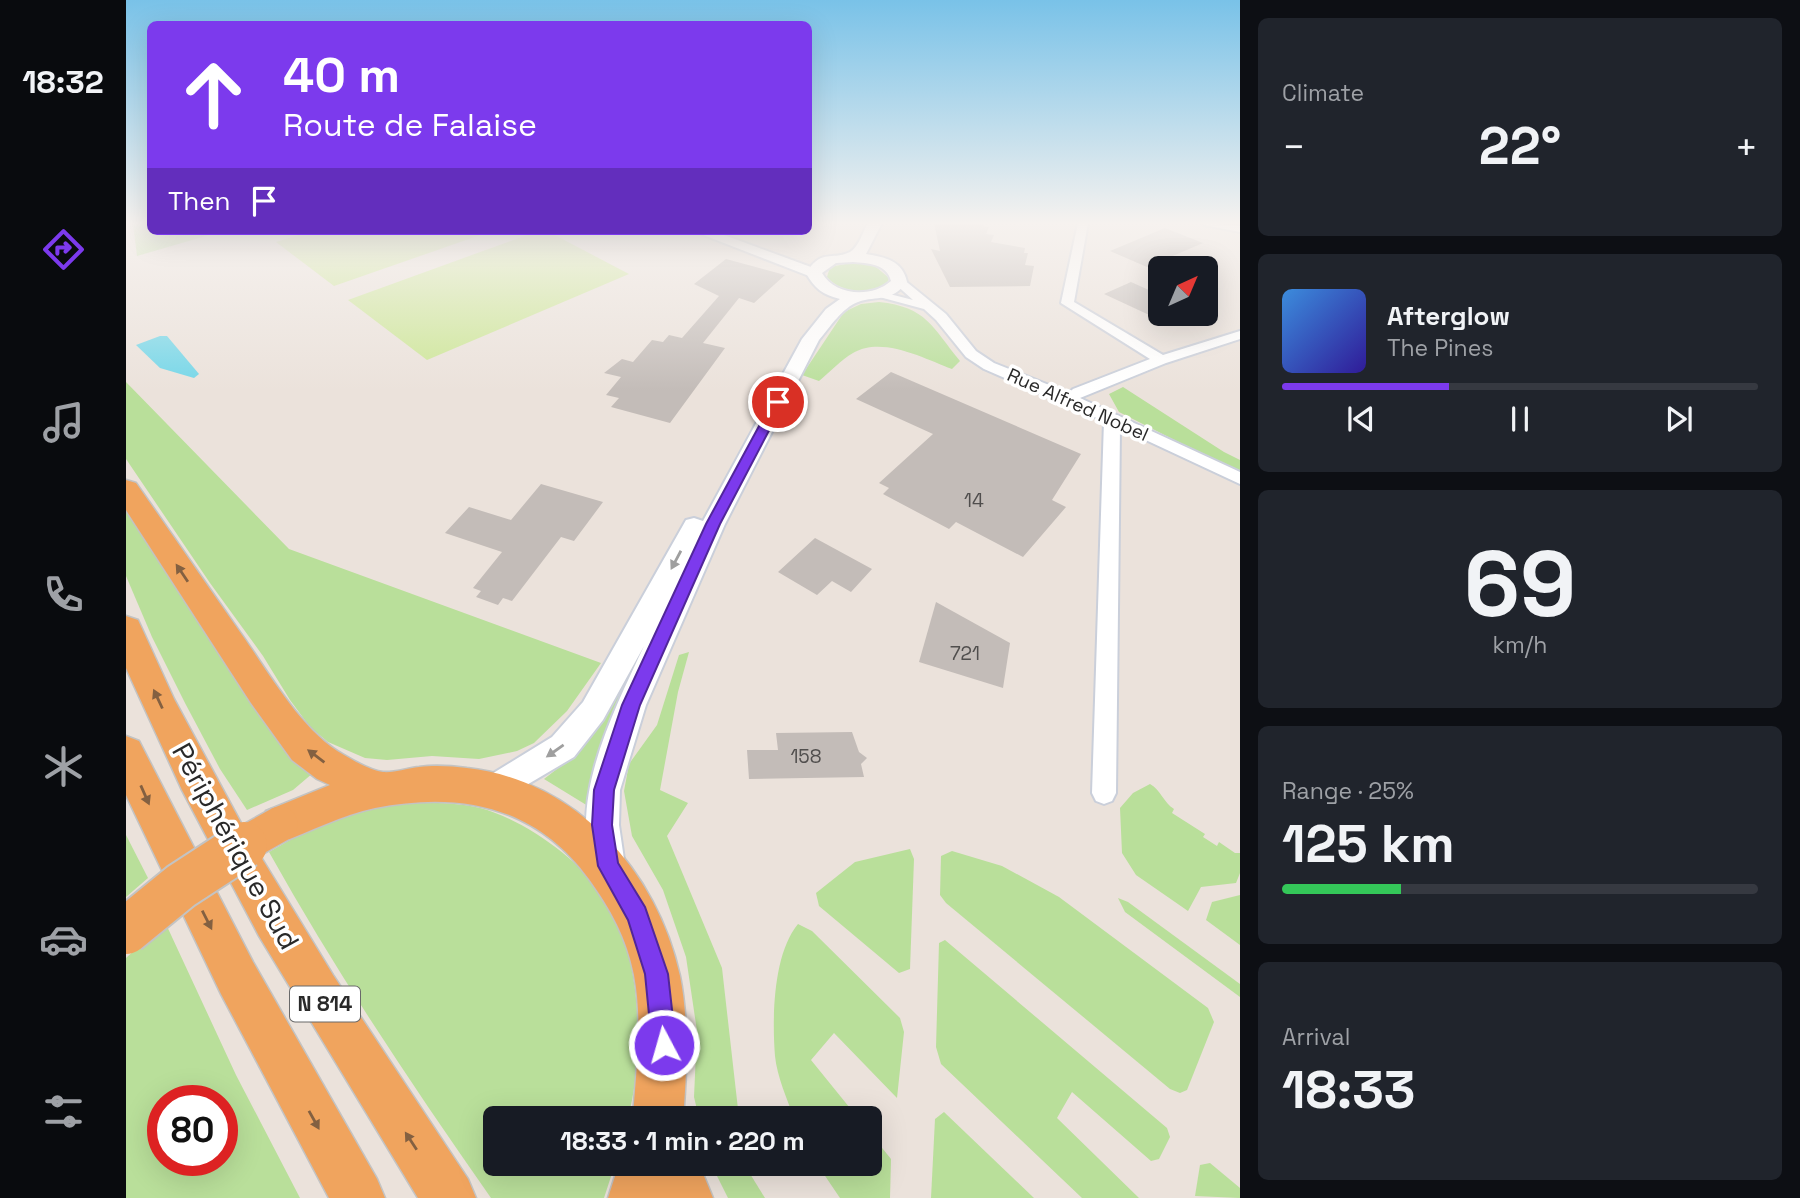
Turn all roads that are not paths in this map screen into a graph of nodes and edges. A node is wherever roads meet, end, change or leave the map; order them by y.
1 (816, 279) edge
2 (897, 279) edge
3 (1072, 279) edge
4 (821, 281) junction
5 (898, 282) junction
6 (867, 295) junction
7 (931, 309) junction
8 (1240, 335) edge
9 (1161, 360) junction
10 (1071, 399) junction
11 (1112, 419) junction
12 (1240, 479) edge
13 (126, 489) edge
14 (126, 629) edge
15 (126, 753) edge
16 (376, 788) junction
17 (494, 790) junction
18 (1104, 793) dead end
19 (608, 866) junction
20 (126, 931) edge
21 (659, 1106) edge
22 (642, 1176) edge
23 (678, 1176) edge
24 (358, 1198) edge
25 (449, 1198) edge
26 (635, 1198) edge
27 (686, 1198) edge

1 - 4 street
2 - 5 main road
3 - 9 street
4 - 6 main road
4 -> 17 main road
5 - 6 main road
5 - 7 street, Rue Alfred Nobel
6 - 7 street, Rue Alfred Nobel
6 - 19 main road
7 - 10 street, Rue Alfred Nobel
8 - 9 street
9 - 10 street
10 - 11 street, Rue Alfred Nobel
11 - 12 street, Rue Alfred Nobel
11 - 18 street
16 -> 13 highway
25 -> 14 highway, Périphérique Sud / N 814
15 -> 24 highway, N 814
16 - 17 highway
16 - 20 highway, bridge
17 - 19 highway
19 - 21 highway
22 - 26 highway
23 - 27 highway

